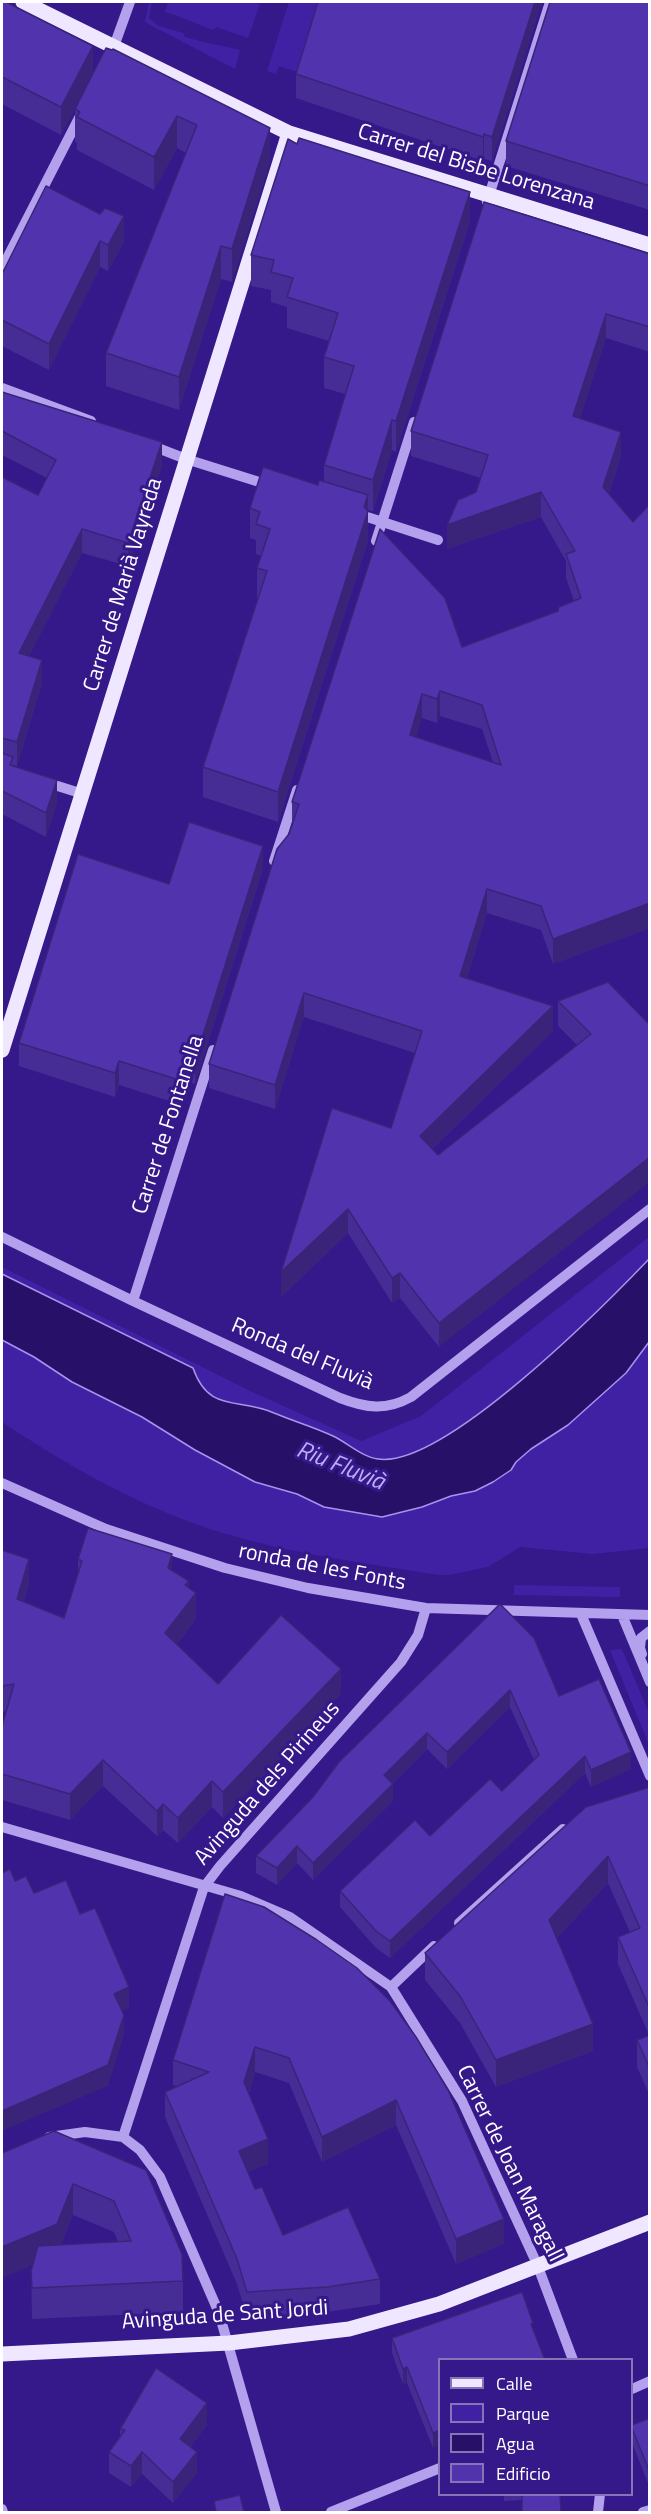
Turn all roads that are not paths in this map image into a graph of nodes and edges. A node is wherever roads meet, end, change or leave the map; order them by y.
1 (23, 2) edge
2 (130, 2) edge
3 (550, 2) edge
4 (114, 48) junction
5 (105, 66) edge
6 (85, 105) edge
7 (289, 133) junction
8 (489, 196) junction
9 (482, 213) edge
10 (650, 244) edge
11 (2, 268) edge
12 (2, 388) edge
13 (418, 410) edge
14 (104, 426) edge
15 (135, 438) edge
16 (186, 459) junction
17 (284, 490) edge
18 (339, 507) edge
19 (383, 521) junction
20 (438, 540) dead end
21 (372, 555) edge
22 (32, 778) edge
23 (299, 781) edge
24 (83, 794) junction
25 (270, 872) edge
26 (216, 1041) edge
27 (2, 1050) edge
28 (650, 1209) edge
29 (2, 1237) edge
30 (133, 1301) junction
31 (2, 1483) edge
32 (426, 1608) junction
33 (581, 1614) junction
34 (650, 1614) edge
35 (622, 1615) junction
36 (650, 1631) edge
37 (650, 1671) edge
38 (650, 1682) edge
39 (650, 1776) edge
40 (573, 1825) edge
41 (2, 1827) edge
42 (204, 1887) junction
43 (391, 1987) junction
44 (118, 2136) junction
45 (43, 2139) edge
46 (650, 2222) edge
47 (537, 2264) junction
48 (228, 2343) junction
49 (2, 2354) edge
50 (572, 2358) edge
51 (650, 2381) edge
52 (633, 2389) edge
53 (438, 2469) edge
54 (600, 2496) edge
55 (650, 2510) edge
56 (276, 2512) edge
57 (331, 2512) edge
58 (598, 2512) edge
59 (643, 2512) edge

1 - 4 main road, Carrer del Bisbe Lorenzana
2 - 4 street
3 - 8 street
4 - 5 street
4 - 7 main road, Carrer del Bisbe Lorenzana
6 - 11 street
7 - 8 main road, Carrer del Bisbe Lorenzana
7 - 16 main road, Carrer de Marià Vayreda
8 - 9 street
8 - 10 main road, Carrer del Bisbe Lorenzana
12 - 14 street
13 - 19 street
15 - 16 street
16 - 17 street
16 - 24 main road, Carrer de Marià Vayreda
18 - 19 street
19 - 20 street
19 - 21 street
22 - 24 street
23 - 25 street
24 - 27 main road, Carrer de Marià Vayreda
26 - 30 street, Carrer de Fontanella
28 - 30 street, Ronda del Fluvià
29 - 30 street, Ronda del Fluvià
31 - 32 street, ronda de les Fonts
32 - 33 street, ronda de les Fonts
32 - 42 street, Avinguda dels Pirineus
33 - 35 street, ronda de les Fonts
33 - 39 street
34 - 35 street, ronda de les Fonts
35 - 38 street
36 - 37 street
40 - 43 street
41 - 42 street, Carrer de Joan Maragall
42 - 43 street, Carrer de Joan Maragall
42 - 44 street, Avinguda dels Pirineus
43 - 47 street, Carrer de Joan Maragall
44 - 45 street
44 - 48 street
46 - 47 main road, Avinguda de Sant Jordi
47 - 48 main road, Avinguda de Sant Jordi
47 - 50 street, Carrer de Joan Maragall
48 - 49 main road, Avinguda de Sant Jordi
48 - 56 street
51 - 52 street
53 - 57 street
54 - 58 street
55 - 59 street

